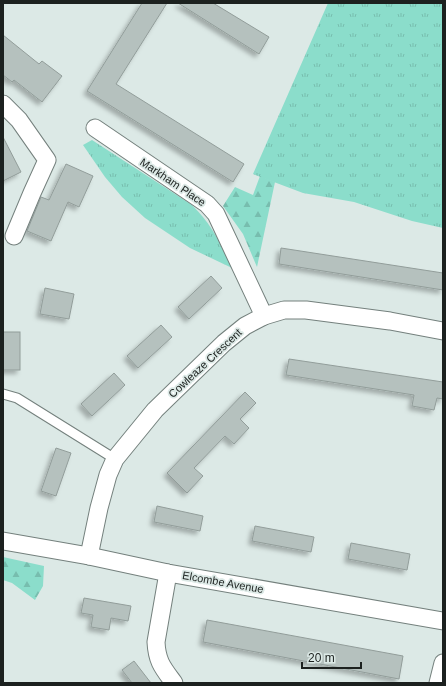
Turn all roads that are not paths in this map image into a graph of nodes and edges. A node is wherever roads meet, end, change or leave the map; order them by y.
1 (3, 104) edge
2 (95, 128) dead end
3 (14, 236) dead end
4 (264, 316) junction
5 (443, 332) edge
6 (3, 394) edge
7 (115, 459) junction
8 (3, 541) edge
9 (89, 556) junction
10 (168, 573) junction
11 (443, 621) edge
12 (443, 662) edge
13 (174, 683) edge
14 (438, 683) edge

1 - 3 street
2 - 4 street, Markham Place
4 - 5 street, Cowleaze Crescent
4 - 7 street, Cowleaze Crescent
6 - 7 lane
7 - 9 street, Cowleaze Crescent
8 - 9 street, Elcombe Avenue
9 - 10 street, Elcombe Avenue
10 - 11 street, Elcombe Avenue
10 - 13 street
12 - 14 street

